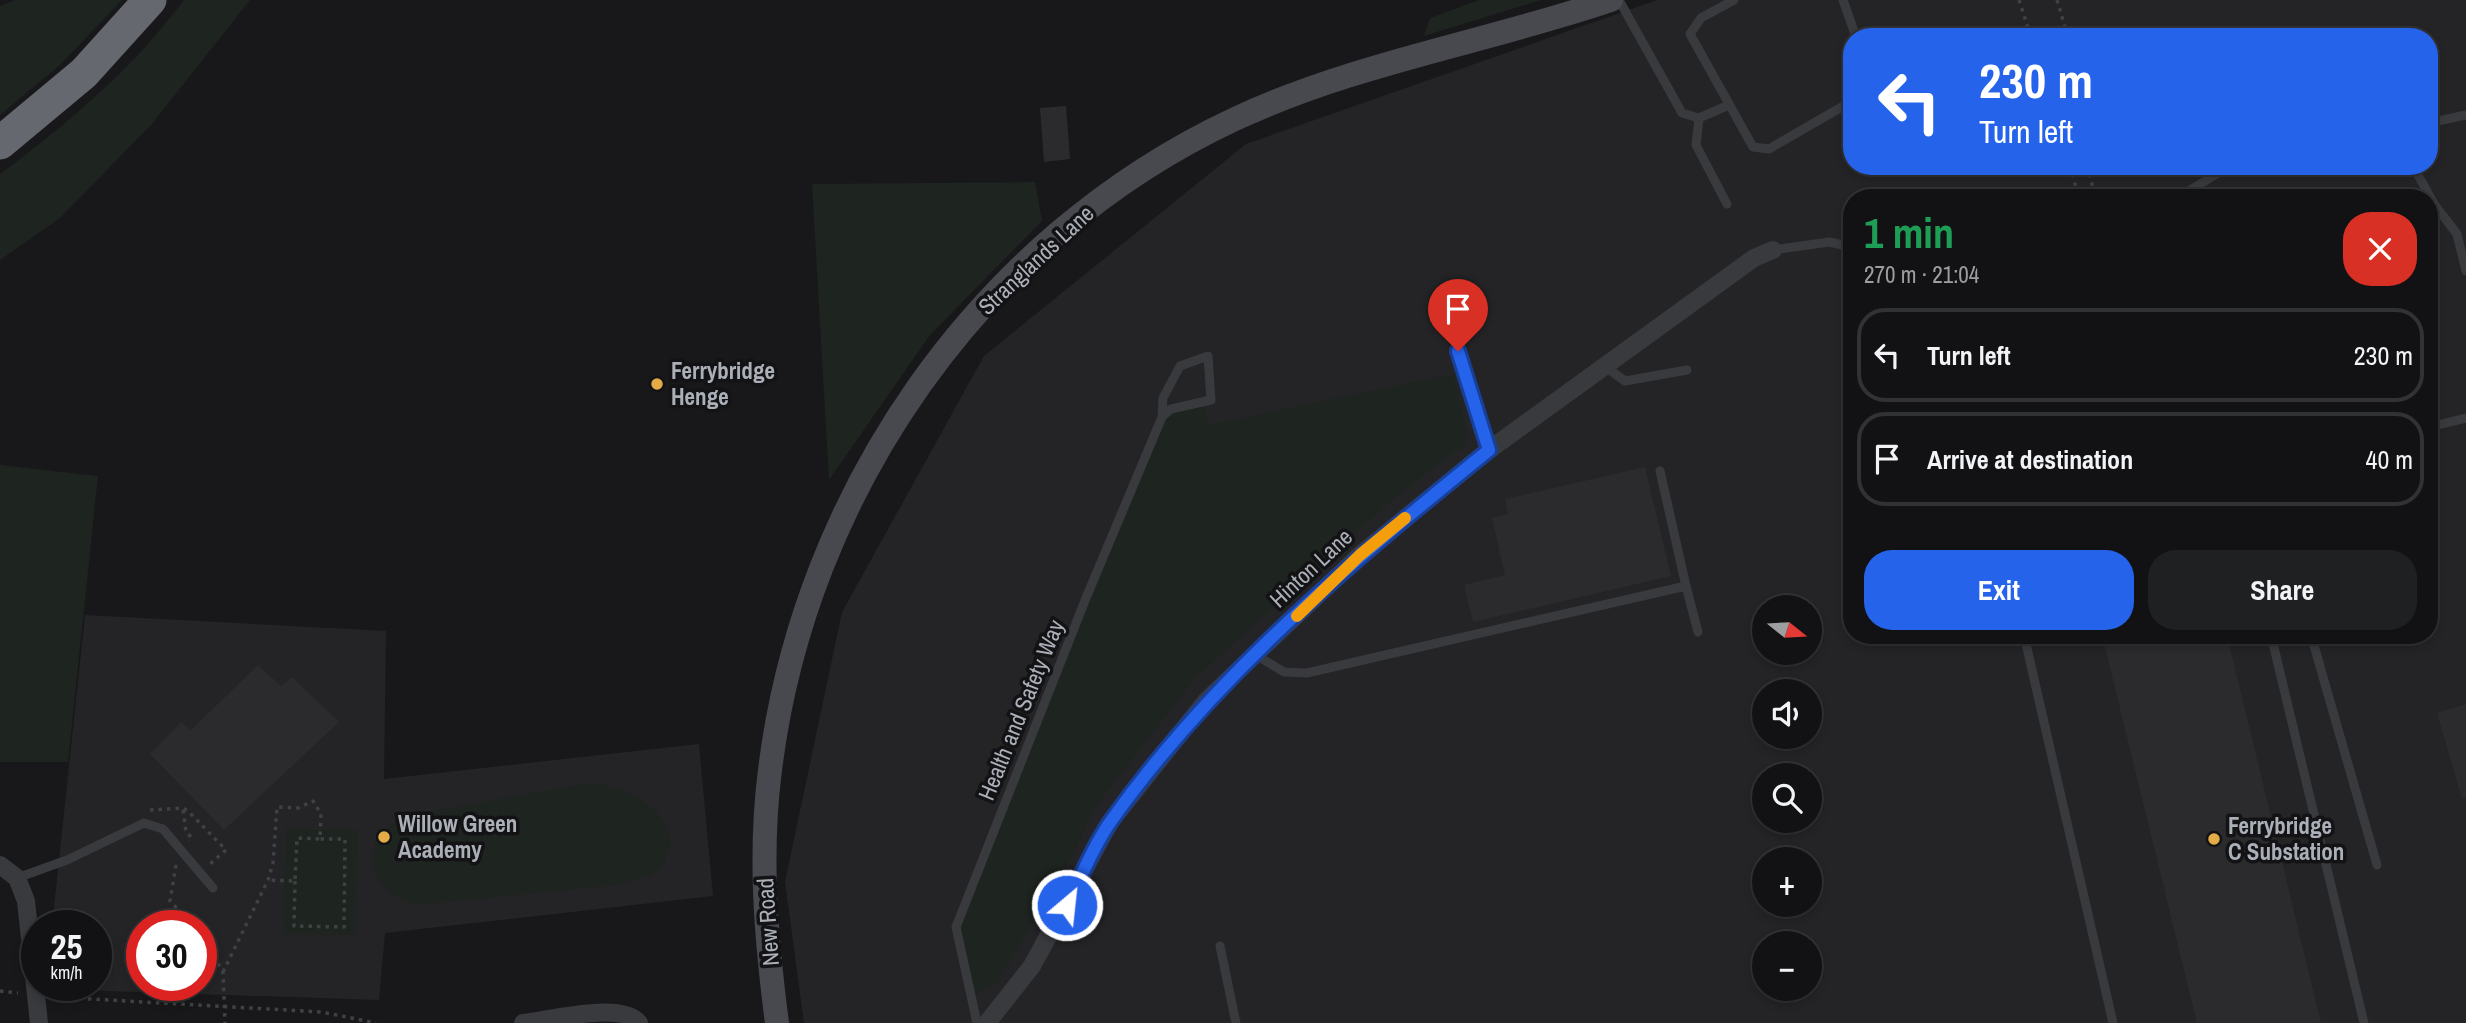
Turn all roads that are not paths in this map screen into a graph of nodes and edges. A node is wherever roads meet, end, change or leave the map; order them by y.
1 (150, 0) edge
2 (1611, 0) edge
3 (1619, 0) edge
4 (1734, 0) edge
5 (1843, 0) edge
6 (1853, 28) edge
7 (1729, 105) junction
8 (1843, 107) edge
9 (2466, 115) edge
10 (1699, 118) junction
11 (2438, 121) edge
12 (0, 143) edge
13 (2215, 175) edge
14 (2193, 189) edge
15 (1727, 204) dead end
16 (2438, 209) edge
17 (1843, 245) edge
18 (1773, 250) joint
19 (2466, 271) edge
20 (1458, 351) dead end
21 (1604, 366) junction
22 (1687, 370) dead end
23 (1162, 417) junction
24 (2466, 418) edge
25 (2438, 425) edge
26 (1489, 450) junction
27 (1660, 471) dead end
28 (1686, 586) junction
29 (1698, 632) dead end
30 (2026, 644) edge
31 (2273, 644) edge
32 (2314, 644) edge
33 (1256, 655) junction
34 (765, 821) joint
35 (0, 865) edge
36 (2377, 865) dead end
37 (17, 878) junction
38 (214, 888) dead end
39 (1220, 946) dead end
40 (39, 1023) edge
41 (523, 1023) edge
42 (639, 1023) edge
43 (777, 1023) edge
44 (977, 1023) edge
45 (987, 1023) edge
46 (1236, 1023) edge
47 (2113, 1023) edge
48 (2364, 1023) edge

1 - 12 highway
2 - 34 main road, Stranglands Lane
3 - 10 lane
4 - 7 lane
5 - 6 lane
7 - 8 lane
7 - 10 lane
9 - 11 lane
10 - 15 lane
13 - 14 lane
16 - 19 lane
17 - 18 lane
18 - 21 street, Hinton Lane
20 - 26 lane
21 - 22 lane
21 - 26 street, Hinton Lane
23 - 23 lane, Health and Safety Way
23 - 44 lane, Health and Safety Way
24 - 25 lane
26 - 33 street, Hinton Lane
27 - 28 lane
28 - 29 lane
28 - 33 lane
30 - 47 lane
31 - 48 lane
32 - 36 lane
33 - 45 street, Hinton Lane
34 - 43 main road, New Road
35 - 37 street
37 - 38 lane
37 - 40 street
39 - 46 lane
41 - 42 street

